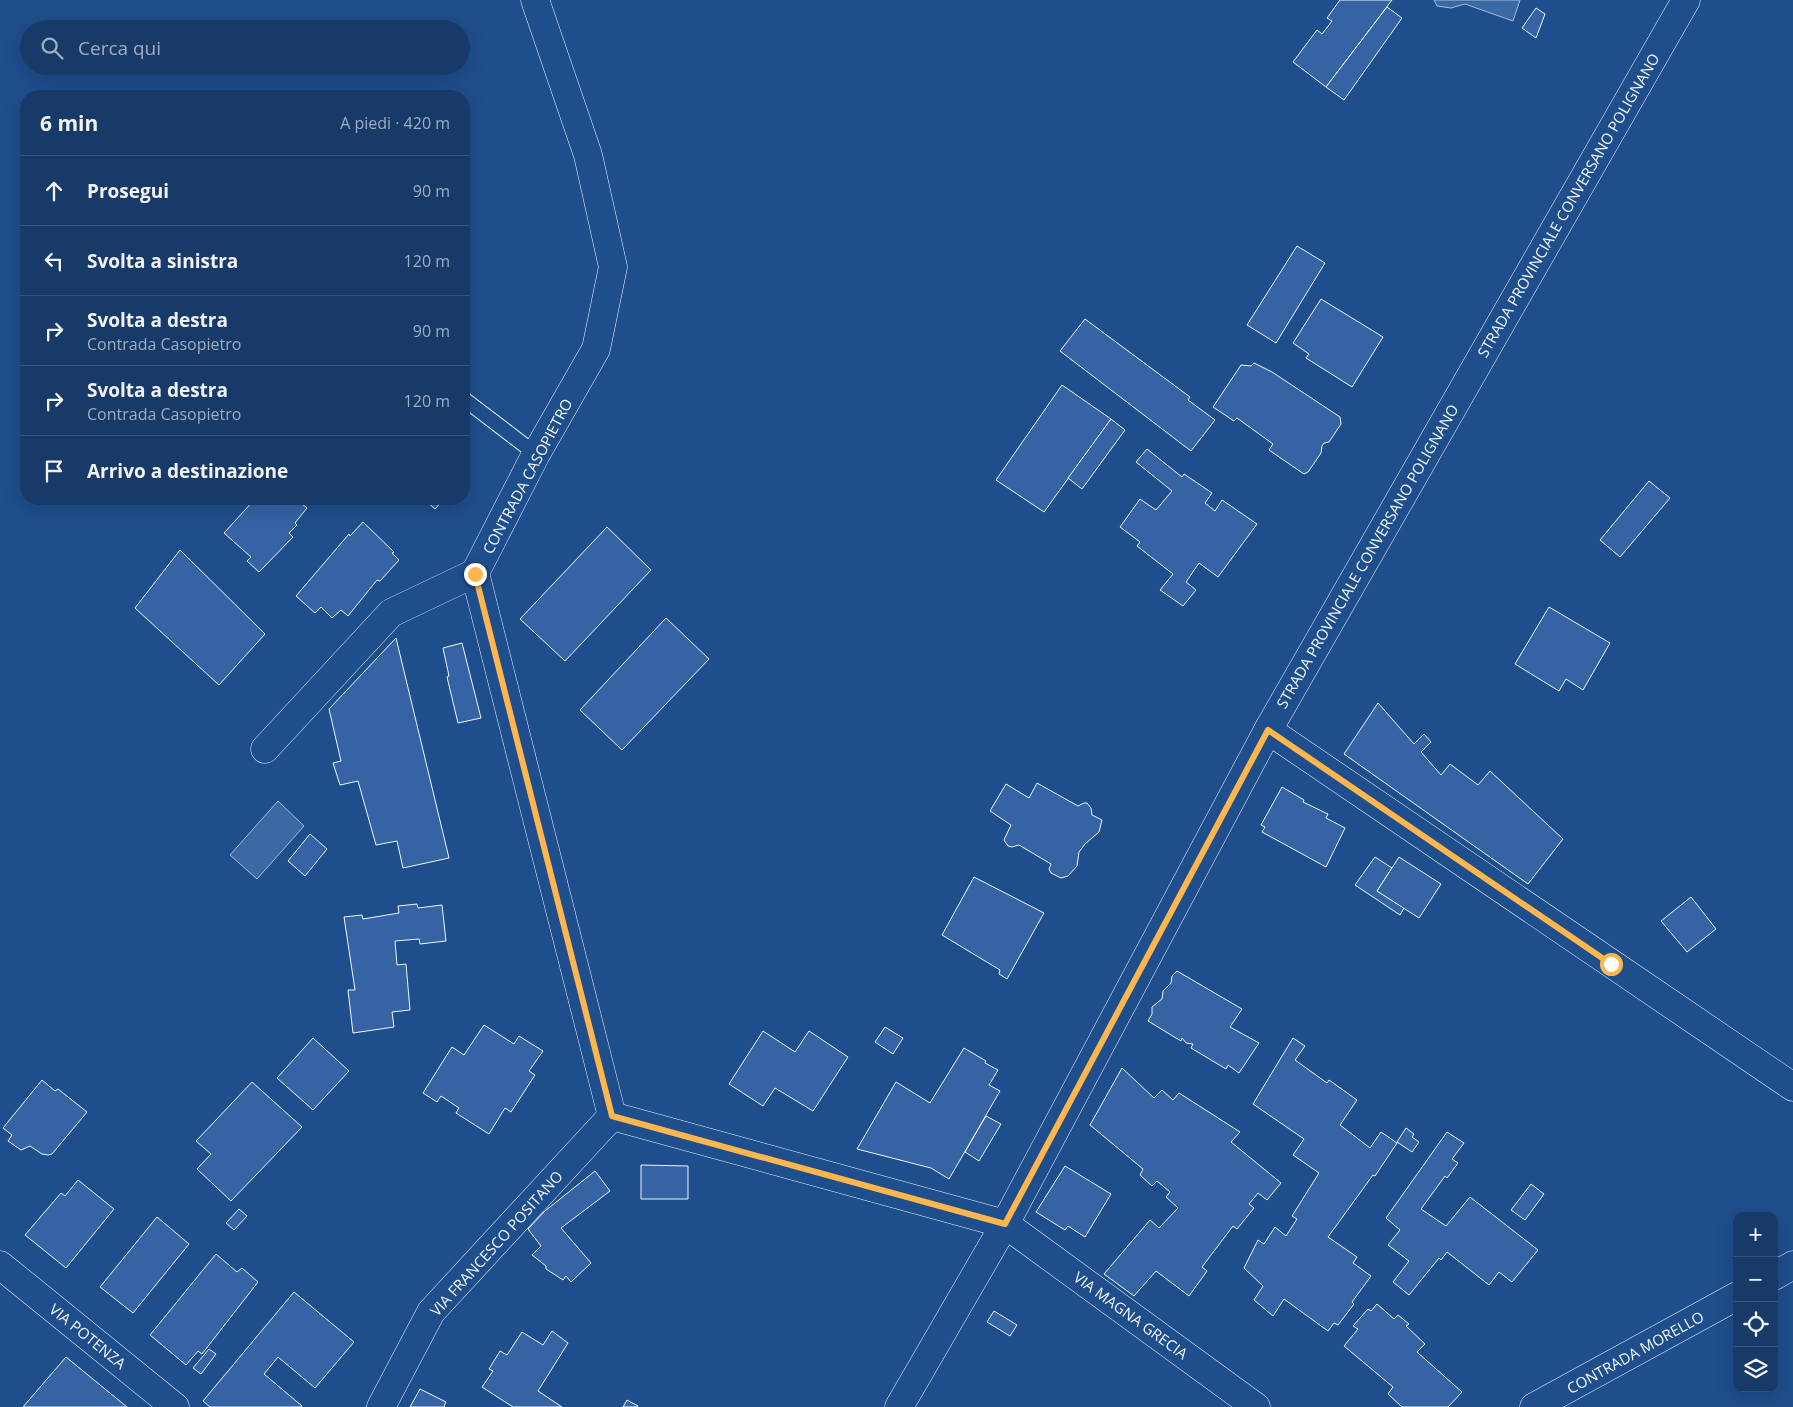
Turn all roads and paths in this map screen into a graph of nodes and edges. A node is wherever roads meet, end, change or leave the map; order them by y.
1 (535, 0) edge
2 (1686, 0) edge
3 (470, 403) edge
4 (536, 454) junction
5 (475, 574) junction
6 (1268, 730) junction
7 (265, 749) dead end
8 (1793, 1086) edge
9 (612, 1116) junction
10 (1005, 1224) junction
11 (0, 1265) edge
12 (1793, 1265) edge
13 (1778, 1274) edge
14 (1733, 1298) edge
15 (175, 1407) edge
16 (381, 1407) edge
17 (900, 1407) edge
18 (1256, 1407) edge
19 (1534, 1407) edge

1 - 4 street, CONTRADA CASOPIETRO
2 - 6 street, STRADA PROVINCIALE CONVERSANO POLIGNANO
3 - 4 lane
4 - 5 street, CONTRADA CASOPIETRO
5 - 7 street
5 - 9 street
6 - 8 street
6 - 10 street, STRADA PROVINCIALE CONVERSANO POLIGNANO
9 - 10 street
9 - 16 street, VIA FRANCESCO POSITANO
10 - 17 street, STRADA PROVINCIALE CONVERSANO POLIGNANO
10 - 18 street, VIA MAGNA GRECIA
11 - 15 street, VIA POTENZA
12 - 13 street
14 - 19 street, CONTRADA MORELLO

